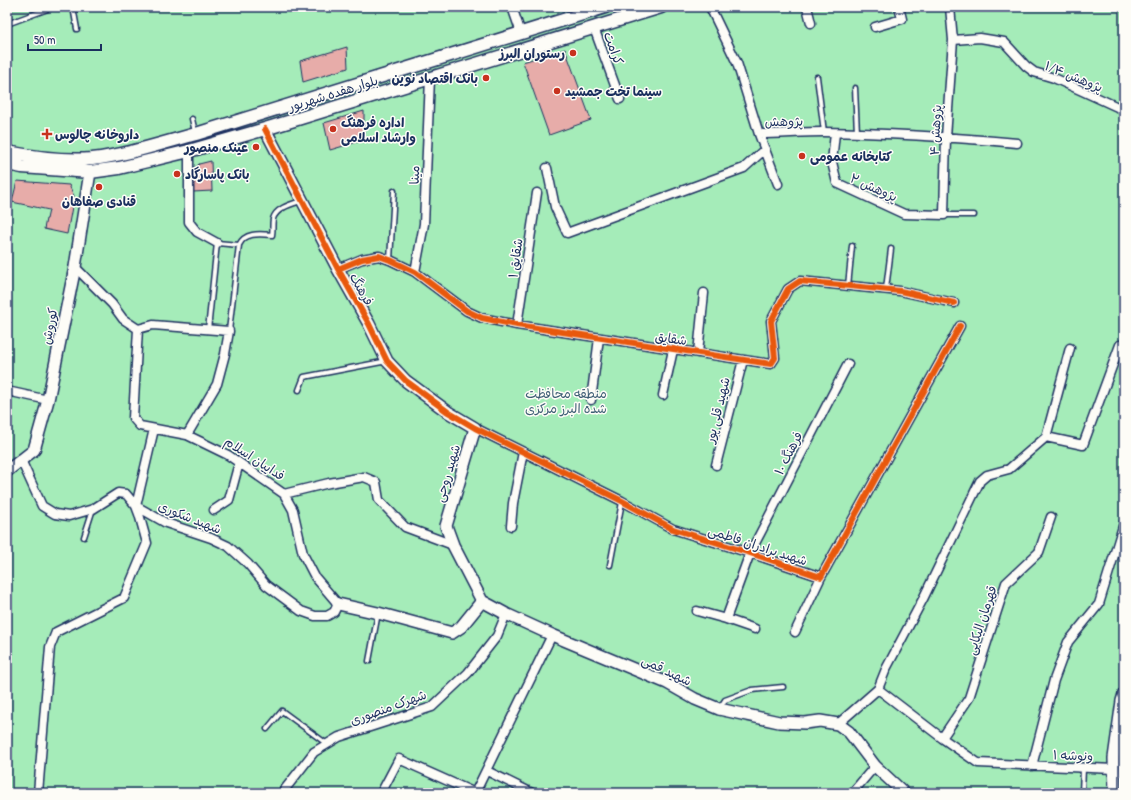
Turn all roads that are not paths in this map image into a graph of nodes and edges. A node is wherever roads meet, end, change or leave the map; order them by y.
1 (53, 7) edge
2 (73, 7) edge
3 (512, 7) edge
4 (605, 7) edge
5 (661, 7) edge
6 (710, 7) edge
7 (807, 7) edge
8 (899, 7) edge
9 (950, 7) edge
10 (590, 9) edge
11 (811, 22) dead end
12 (7, 24) edge
13 (875, 27) dead end
14 (594, 28) junction
15 (77, 29) dead end
16 (521, 33) junction
17 (953, 40) junction
18 (817, 77) dead end
19 (430, 78) junction
20 (855, 88) dead end
21 (620, 99) dead end
22 (1124, 110) edge
23 (192, 119) dead end
24 (265, 129) junction
25 (824, 132) junction
26 (835, 133) junction
27 (857, 133) junction
28 (196, 134) junction
29 (759, 134) junction
30 (946, 137) junction
31 (1016, 143) dead end
32 (765, 149) junction
33 (195, 150) junction
34 (7, 152) edge
35 (7, 164) edge
36 (547, 168) dead end
37 (90, 172) junction
38 (778, 184) dead end
39 (394, 191) dead end
40 (537, 193) dead end
41 (302, 200) junction
42 (944, 215) junction
43 (974, 215) dead end
44 (217, 243) junction
45 (239, 245) junction
46 (852, 246) dead end
47 (891, 249) dead end
48 (390, 260) junction
49 (75, 267) junction
50 (338, 269) junction
51 (415, 272) junction
52 (848, 286) junction
53 (886, 289) junction
54 (704, 293) dead end
55 (954, 303) dead end
56 (517, 325) junction
57 (960, 326) dead end
58 (138, 329) junction
59 (208, 330) junction
60 (229, 331) junction
61 (599, 338) junction
62 (1120, 345) dead end
63 (1070, 348) dead end
64 (673, 350) junction
65 (698, 353) junction
66 (743, 360) junction
67 (387, 361) junction
68 (848, 364) dead end
69 (299, 390) dead end
70 (7, 391) edge
71 (663, 395) dead end
72 (48, 400) junction
73 (591, 400) dead end
74 (475, 428) junction
75 (154, 429) junction
76 (187, 435) junction
77 (1046, 437) junction
78 (523, 452) junction
79 (21, 460) junction
80 (239, 463) junction
81 (716, 465) dead end
82 (7, 471) edge
83 (284, 494) junction
84 (622, 501) junction
85 (136, 506) junction
86 (93, 508) junction
87 (214, 510) dead end
88 (1051, 517) dead end
89 (1124, 523) edge
90 (511, 526) dead end
91 (84, 537) dead end
92 (453, 545) junction
93 (750, 553) junction
94 (610, 565) dead end
95 (821, 577) junction
96 (482, 601) junction
97 (338, 604) junction
98 (697, 611) dead end
99 (378, 613) junction
100 (506, 614) junction
101 (726, 619) junction
102 (755, 629) dead end
103 (795, 632) dead end
104 (552, 635) junction
105 (369, 661) dead end
106 (783, 687) dead end
107 (878, 688) junction
108 (1124, 694) edge
109 (719, 709) junction
110 (838, 724) junction
111 (267, 729) dead end
112 (942, 738) junction
113 (327, 744) junction
114 (875, 766) junction
115 (1032, 766) junction
116 (1083, 768) junction
117 (1114, 769) junction
118 (486, 771) junction
119 (38, 793) edge
120 (282, 793) edge
121 (381, 793) edge
122 (475, 793) edge
123 (532, 793) edge
124 (852, 793) edge
125 (902, 793) edge
126 (1082, 793) edge
127 (1115, 793) edge

1 - 12 lane
2 - 15 lane
3 - 16 street
4 - 10 main road, بلوار هفده شهریور
5 - 14 main road, بلوار هفده شهریور
6 - 29 street, پژوهش
7 - 11 street
8 - 13 street
9 - 17 street, پژوهش ۴
10 - 16 main road, بلوار هفده شهریور
14 - 19 main road, بلوار هفده شهریور
14 - 21 street, کرامت
16 - 28 main road, بلوار هفده شهریور
17 - 22 street, پژوهش ۱/۴
17 - 30 street, پژوهش ۴
18 - 25 lane
19 - 24 main road, بلوار هفده شهریور
19 - 51 street, مینا
20 - 27 lane
23 - 28 lane
24 - 33 main road, بلوار هفده شهریور
24 - 41 street, فرهنگ
25 - 26 street, پژوهش
25 - 29 street, پژوهش
26 - 27 street, پژوهش
26 - 42 street, پژوهش ۲
27 - 30 street, پژوهش
28 - 33 main road
28 - 34 main road, بلوار هفده شهریور
29 - 32 street
30 - 31 street, پژوهش
30 - 42 street, پژوهش ۴
32 - 36 street
32 - 38 street
33 - 37 main road, بلوار هفده شهریور
33 - 44 street
35 - 37 main road, بلوار هفده شهریور
37 - 49 street, کوروش
39 - 48 lane
40 - 56 street, شقایق ۱
41 - 45 lane
41 - 50 street, فرهنگ
42 - 43 lane
44 - 45 lane
44 - 59 lane
45 - 60 lane
46 - 52 lane
47 - 53 lane
48 - 50 street, شقایق
48 - 51 street, شقایق
49 - 58 street
49 - 72 street, کوروش
50 - 67 street, فرهنگ
51 - 56 street, شقایق
52 - 53 street, شقایق
52 - 66 street, شقایق
53 - 55 street, شقایق
54 - 65 street
56 - 61 street, شقایق
57 - 95 street, شهید برادران فاطمی
58 - 59 street
58 - 75 street, فداییان اسلام
59 - 60 street
60 - 76 street
61 - 64 street, شقایق
61 - 73 street
62 - 77 street
63 - 77 street
64 - 65 street, شقایق
64 - 71 street
65 - 66 street, شقایق
66 - 81 street, شهید قلی پور
67 - 69 lane
67 - 74 street, فرهنگ
68 - 93 street, فرهنگ ۱۰
70 - 72 street
72 - 79 street, کوروش
74 - 78 street, شهید برادران فاطمی
74 - 92 street, شهید روحی
75 - 76 street, فداییان اسلام
75 - 85 street
76 - 80 street, فداییان اسلام
77 - 107 street
78 - 84 street, شهید برادران فاطمی
78 - 90 street
79 - 82 street, کوروش
79 - 86 street, شهید شکوری
80 - 83 street, فداییان اسلام
80 - 87 street
83 - 92 street
83 - 97 street, فداییان اسلام
84 - 93 street, شهید برادران فاطمی
84 - 94 lane
85 - 86 street, شهید شکوری
85 - 97 street, شهید شکوری
85 - 119 street
86 - 91 lane
88 - 112 street, قهرمان الیکایی
89 - 115 street
92 - 96 street
93 - 95 street, شهید برادران فاطمی
93 - 101 street, فرهنگ ۱۰
95 - 103 street
96 - 99 street
96 - 100 street, شهید قمی
97 - 99 street
98 - 101 street
99 - 105 lane
100 - 104 street, شهید قمی
100 - 113 street, شهرک منصوری
101 - 102 street
104 - 109 street, شهید قمی
104 - 118 street
106 - 109 lane
107 - 110 street
107 - 112 street, ونوشه ۱
108 - 117 street
109 - 110 street, شهید قمی
110 - 114 street
111 - 113 lane
112 - 115 street, ونوشه ۱
113 - 120 street, شهرک منصوری
114 - 124 street
114 - 125 street
115 - 116 street, ونوشه ۱
116 - 117 street, ونوشه ۱
116 - 126 lane
117 - 127 street
118 - 122 street
118 - 123 street
121 - 122 street

